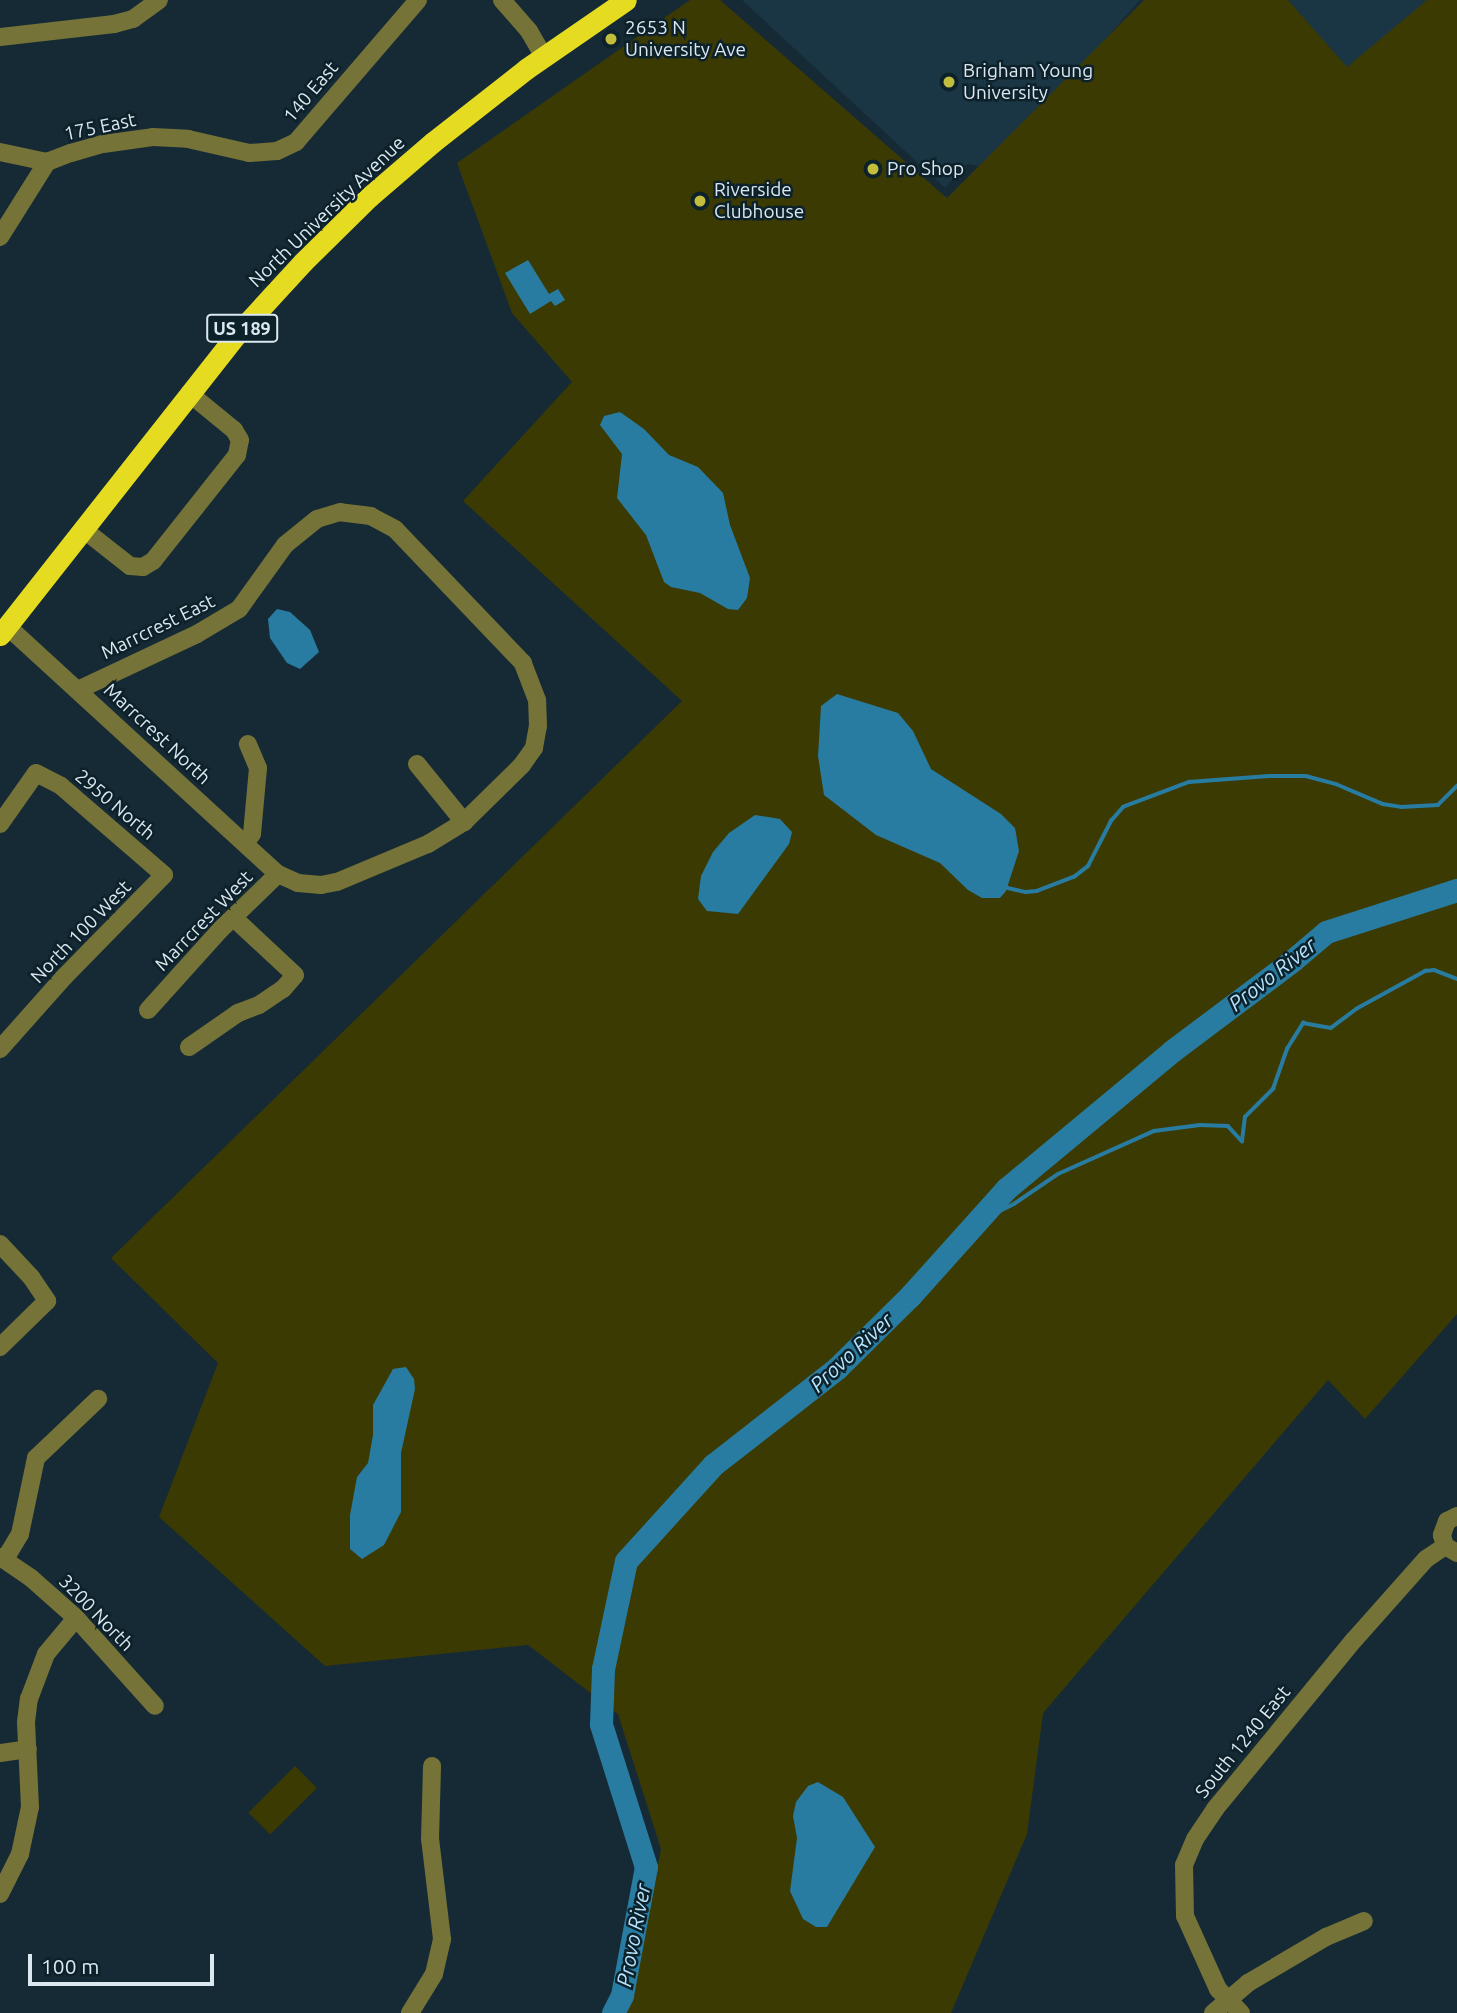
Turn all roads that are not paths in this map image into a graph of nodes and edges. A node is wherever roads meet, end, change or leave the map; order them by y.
1 (159, 0) edge
2 (418, 0) edge
3 (502, 0) edge
4 (626, 0) edge
5 (0, 37) edge
6 (544, 57) junction
7 (209, 145) joint
8 (0, 152) edge
9 (47, 162) junction
10 (0, 237) edge
11 (189, 393) junction
12 (83, 529) junction
13 (3, 630) edge
14 (78, 690) junction
15 (537, 699) joint
16 (248, 744) dead end
17 (417, 764) dead end
18 (464, 822) junction
19 (0, 824) edge
20 (245, 843) junction
21 (278, 874) junction
22 (164, 875) joint
23 (235, 919) junction
24 (148, 1010) dead end
25 (189, 1047) dead end
26 (0, 1049) edge
27 (0, 1244) edge
28 (0, 1347) edge
29 (98, 1399) dead end
30 (1457, 1516) edge
31 (1451, 1550) edge
32 (2, 1558) edge
33 (76, 1618) junction
34 (155, 1706) dead end
35 (28, 1749) junction
36 (0, 1753) edge
37 (432, 1766) dead end
38 (0, 1894) edge
39 (1364, 1921) dead end
40 (1230, 2007) edge
41 (410, 2013) edge
42 (1213, 2013) edge
43 (1241, 2013) edge

1 - 5 street
2 - 7 street, 140 East
3 - 6 street
4 - 6 highway, North University Avenue / US 189
6 - 11 highway, North University Avenue / US 189
7 - 9 street, 175 East
8 - 9 street
9 - 10 street, 175 East
11 - 12 highway, North University Avenue / US 189
11 - 12 street
12 - 13 highway, North University Avenue / US 189
13 - 14 street, Marrcrest North
14 - 15 street, Marrcrest East
14 - 20 street, Marrcrest North
15 - 18 street, Marrcrest West
16 - 20 street
17 - 18 street
18 - 21 street, Marrcrest West
19 - 22 street, 2950 North
20 - 21 street, Marrcrest North
21 - 23 street, Marrcrest West
22 - 26 street, North 100 West
23 - 24 street, Marrcrest West
23 - 25 street
27 - 28 street
29 - 32 street
30 - 31 street
31 - 40 street, South 1240 East
32 - 33 street, 3200 North
33 - 34 street, 3200 North
33 - 35 street
35 - 36 street
35 - 38 street
37 - 41 street
39 - 40 street
40 - 42 street
40 - 43 street, South 1240 East

